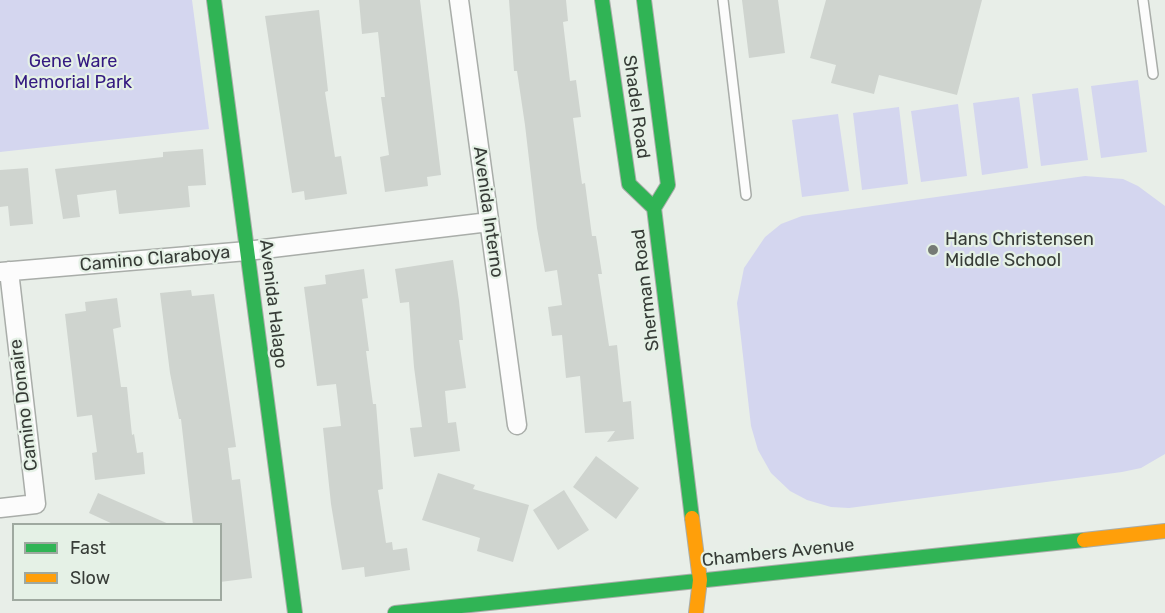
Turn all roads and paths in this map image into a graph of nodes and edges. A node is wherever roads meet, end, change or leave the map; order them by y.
1 (214, 0) edge
2 (459, 0) edge
3 (602, 0) edge
4 (640, 0) edge
5 (723, 0) edge
6 (1143, 0) edge
7 (1153, 74) dead end
8 (746, 195) dead end
9 (654, 208) junction
10 (489, 222) junction
11 (248, 251) junction
12 (4, 272) edge
13 (517, 425) dead end
14 (0, 508) edge
15 (1165, 531) edge
16 (700, 580) junction
17 (712, 605) dead end
18 (295, 613) edge
19 (395, 613) edge
20 (696, 613) edge

1 - 11 street, Avenida Halago
2 - 10 street, Avenida Interno
3 - 9 street, Shadel Road
4 - 9 street, Sherman Road
5 - 8 lane
6 - 7 lane
9 - 16 street, Sherman Road
10 - 11 street, Camino Claraboya
10 - 13 street, Avenida Interno
11 - 12 street, Camino Claraboya
11 - 18 street, Avenida Halago
12 - 14 street, Camino Donaire
15 - 16 street, Chambers Avenue
16 - 17 street, Sherman Road
16 - 19 street, Chambers Avenue
16 - 20 street, Sherman Road

